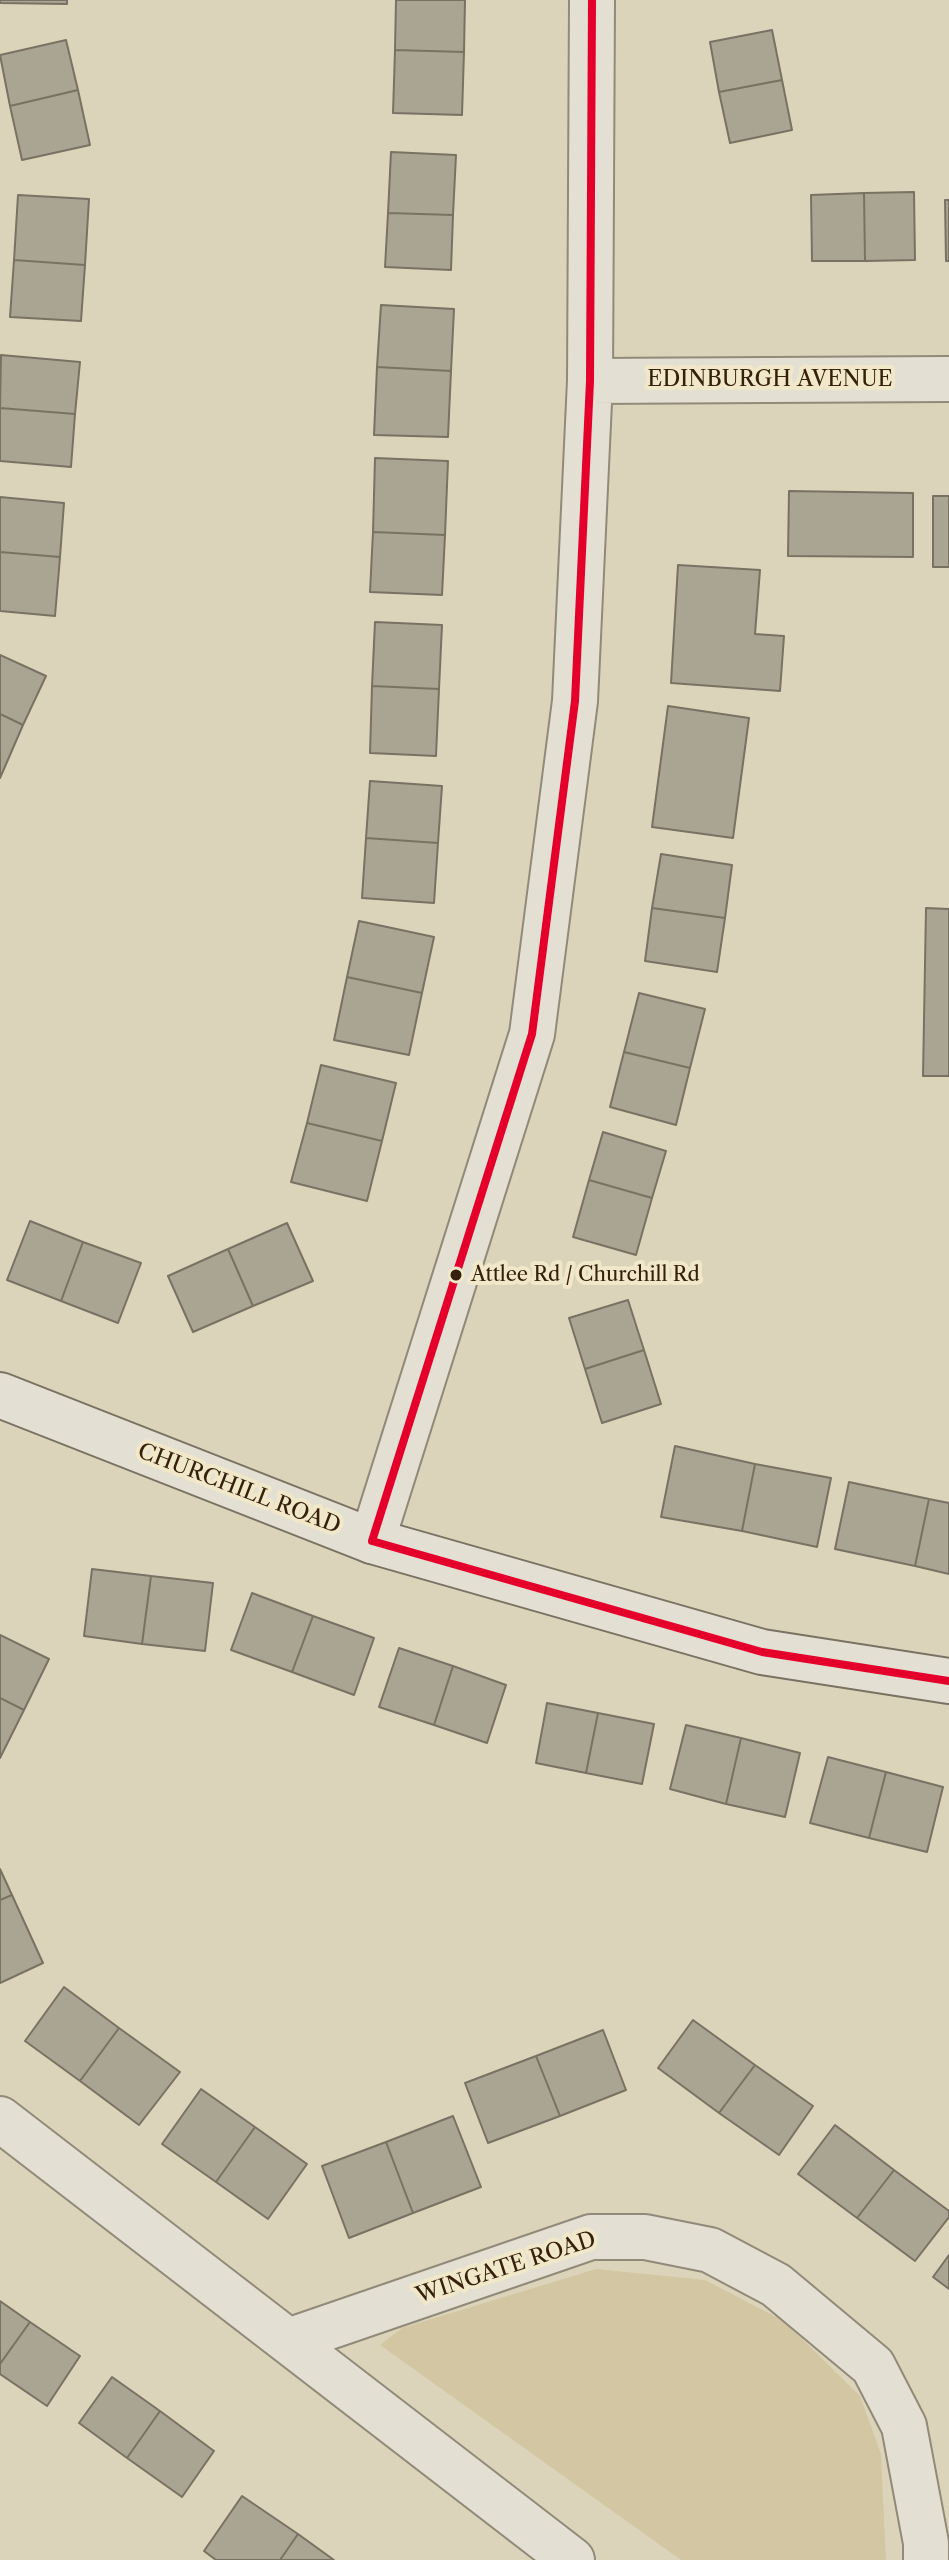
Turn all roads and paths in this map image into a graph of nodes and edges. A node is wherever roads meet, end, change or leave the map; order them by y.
1 (592, 0) edge
2 (949, 379) edge
3 (590, 381) junction
4 (0, 1395) edge
5 (372, 1541) junction
6 (949, 1681) edge
7 (0, 2119) edge
8 (288, 2341) junction
9 (572, 2560) edge
10 (926, 2560) edge

1 - 3 street
2 - 3 street, EDINBURGH AVENUE
3 - 5 street
4 - 5 street, CHURCHILL ROAD
5 - 6 street, CHURCHILL ROAD
7 - 8 street
8 - 9 street
8 - 10 street, WINGATE ROAD

